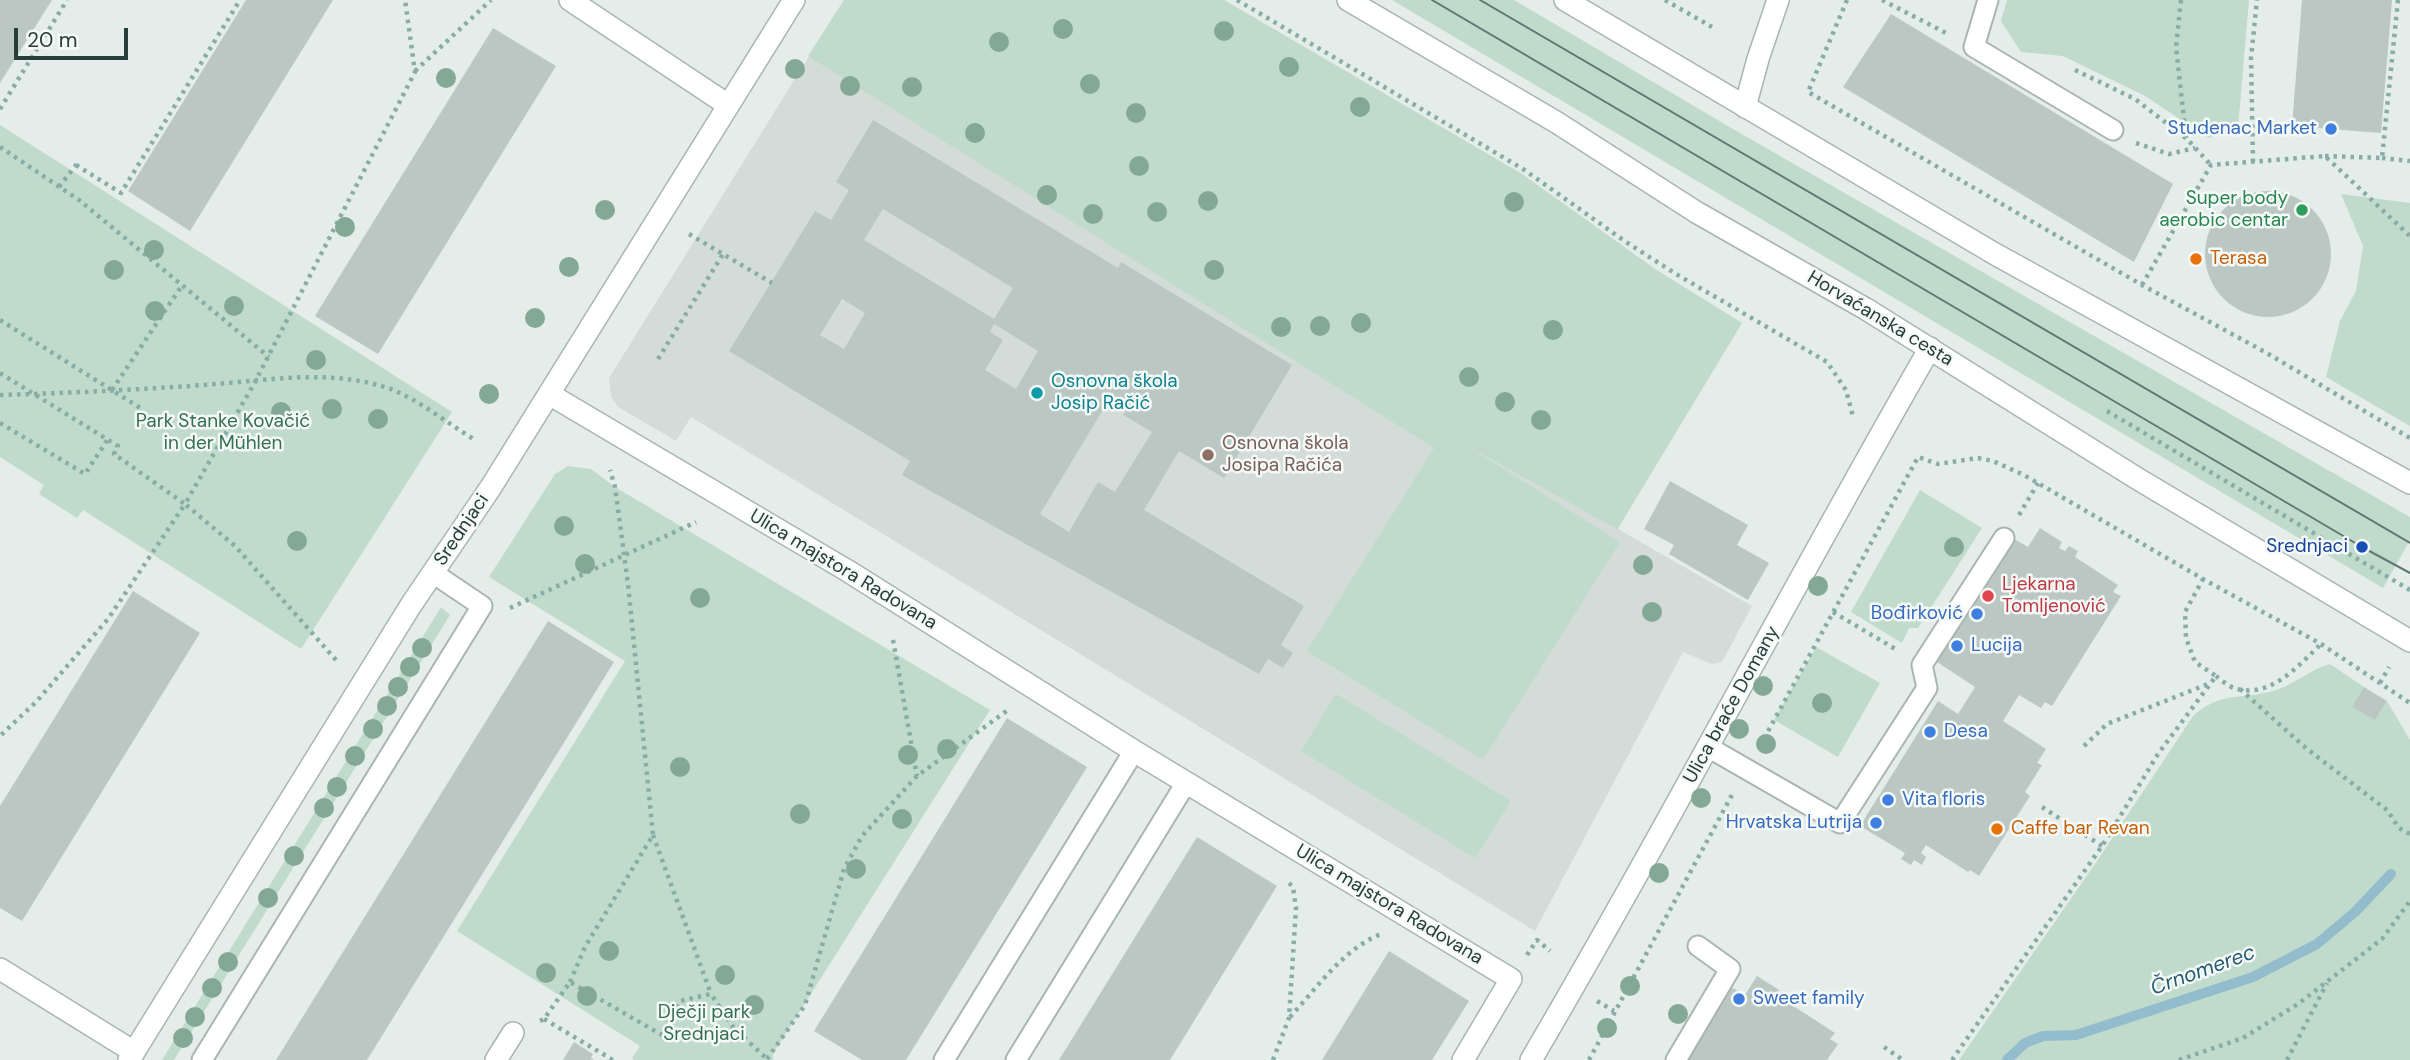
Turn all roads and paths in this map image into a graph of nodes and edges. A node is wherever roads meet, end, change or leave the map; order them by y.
1 (67, 0) edge
2 (240, 0) edge
3 (405, 0) edge
4 (491, 0) edge
5 (570, 0) edge
6 (794, 0) edge
7 (1237, 0) edge
8 (1348, 0) edge
9 (1565, 0) edge
10 (1665, 0) edge
11 (1778, 0) edge
12 (1847, 0) edge
13 (1882, 0) edge
14 (1988, 0) edge
15 (2180, 0) edge
16 (2257, 0) edge
17 (2398, 0) edge
18 (1712, 27) dead end
19 (1974, 47) junction
20 (415, 72) junction
21 (728, 105) junction
22 (1745, 107) junction
23 (0, 109) edge
24 (2119, 135) joint
25 (2187, 139) dead end
26 (0, 147) edge
27 (2195, 148) dead end
28 (2325, 156) junction
29 (2382, 158) junction
30 (2410, 161) edge
31 (2253, 162) junction
32 (59, 187) junction
33 (689, 234) dead end
34 (2410, 236) edge
35 (723, 254) junction
36 (772, 283) dead end
37 (183, 284) junction
38 (2142, 285) junction
39 (0, 320) edge
40 (1930, 348) junction
41 (268, 357) junction
42 (658, 359) dead end
43 (0, 373) edge
44 (256, 382) junction
45 (111, 390) junction
46 (33, 394) junction
47 (549, 394) junction
48 (0, 395) edge
49 (142, 409) dead end
50 (2107, 411) dead end
51 (1853, 417) dead end
52 (0, 423) edge
53 (2410, 438) edge
54 (107, 439) junction
55 (475, 440) dead end
56 (1919, 457) dead end
57 (610, 470) dead end
58 (2038, 483) junction
59 (2410, 483) edge
60 (185, 504) junction
61 (2018, 515) dead end
62 (696, 522) dead end
63 (2004, 538) dead end
64 (624, 555) junction
65 (433, 573) junction
66 (2203, 579) junction
67 (2410, 590) edge
68 (482, 606) junction
69 (1833, 612) dead end
70 (893, 640) dead end
71 (2410, 641) edge
72 (2320, 643) junction
73 (336, 660) dead end
74 (1922, 665) junction
75 (2389, 667) dead end
76 (2216, 676) junction
77 (2380, 683) junction
78 (2209, 684) junction
79 (2240, 689) junction
80 (2410, 703) edge
81 (1009, 710) dead end
82 (0, 736) edge
83 (2084, 746) dead end
84 (1708, 747) junction
85 (1134, 751) junction
86 (917, 776) junction
87 (1186, 783) junction
88 (2042, 807) dead end
89 (2410, 834) edge
90 (653, 835) junction
91 (2102, 846) junction
92 (1285, 878) dead end
93 (2410, 901) edge
94 (1382, 934) dead end
95 (1537, 940) dead end
96 (1698, 946) dead end
97 (1550, 951) dead end
98 (0, 969) edge
99 (2329, 980) junction
100 (570, 982) junction
101 (711, 994) junction
102 (1598, 1003) dead end
103 (1615, 1012) dead end
104 (1289, 1018) junction
105 (544, 1019) junction
106 (513, 1032) joint
107 (1884, 1047) dead end
108 (132, 1056) edge
109 (202, 1060) edge
110 (496, 1060) edge
111 (613, 1060) edge
112 (767, 1060) edge
113 (944, 1060) edge
114 (1016, 1060) edge
115 (1273, 1060) edge
116 (1463, 1060) edge
117 (1531, 1060) edge
118 (1676, 1060) edge
119 (1903, 1060) edge
120 (1952, 1060) edge
121 (2179, 1060) edge
122 (2287, 1060) edge

1 - 23 path
2 - 32 path
3 - 20 path
4 - 20 path
5 - 21 street
6 - 21 street, Srednjaci
7 - 51 path
8 - 40 street, Horvaćanska cesta
9 - 22 street
10 - 18 path
11 - 22 street
12 - 38 path
13 - 19 path
14 - 19 lane
15 - 25 path
16 - 31 path
17 - 29 path
19 - 24 lane
20 - 41 path
21 - 47 street, Srednjaci
22 - 59 street
24 - 27 path
26 - 32 path
28 - 29 path
28 - 31 path
28 - 34 path
29 - 30 path
31 - 38 path
32 - 37 path
33 - 35 path
35 - 36 path
35 - 42 path
37 - 41 path
37 - 45 path
38 - 53 path
39 - 45 path
40 - 71 street, Horvaćanska cesta
40 - 84 street, Ulica braće Domany
41 - 44 path
43 - 46 path
44 - 45 path
44 - 55 path
44 - 60 path
45 - 46 path
45 - 49 path
46 - 48 path
46 - 54 path
47 - 65 street, Srednjaci
47 - 85 street, Ulica majstora Radovana
50 - 67 path
52 - 54 path
54 - 60 path
56 - 58 path
57 - 64 path
58 - 61 path
58 - 66 path
60 - 73 path
60 - 82 path
62 - 64 path
63 - 74 lane
64 - 68 path
64 - 90 path
65 - 68 lane
65 - 108 street, Srednjaci
66 - 72 path
66 - 76 path
68 - 109 lane
69 - 74 path
70 - 86 path
72 - 77 path
72 - 79 path
74 - 84 lane
75 - 77 path
76 - 78 path
76 - 79 path
77 - 80 path
78 - 83 path
78 - 91 path
79 - 89 path
81 - 86 path
84 - 117 street, Ulica braće Domany
85 - 87 street, Ulica majstora Radovana
85 - 113 lane
86 - 112 path
87 - 114 lane
87 - 116 street, Ulica majstora Radovana
88 - 91 path
90 - 100 path
90 - 101 path
91 - 120 path
92 - 104 path
93 - 99 path
94 - 104 path
95 - 97 path
96 - 118 lane
98 - 108 street
99 - 121 path
99 - 122 path
100 - 101 path
100 - 105 path
101 - 112 path
102 - 103 path
104 - 115 path
105 - 106 path
105 - 111 path
106 - 110 street
107 - 119 path

